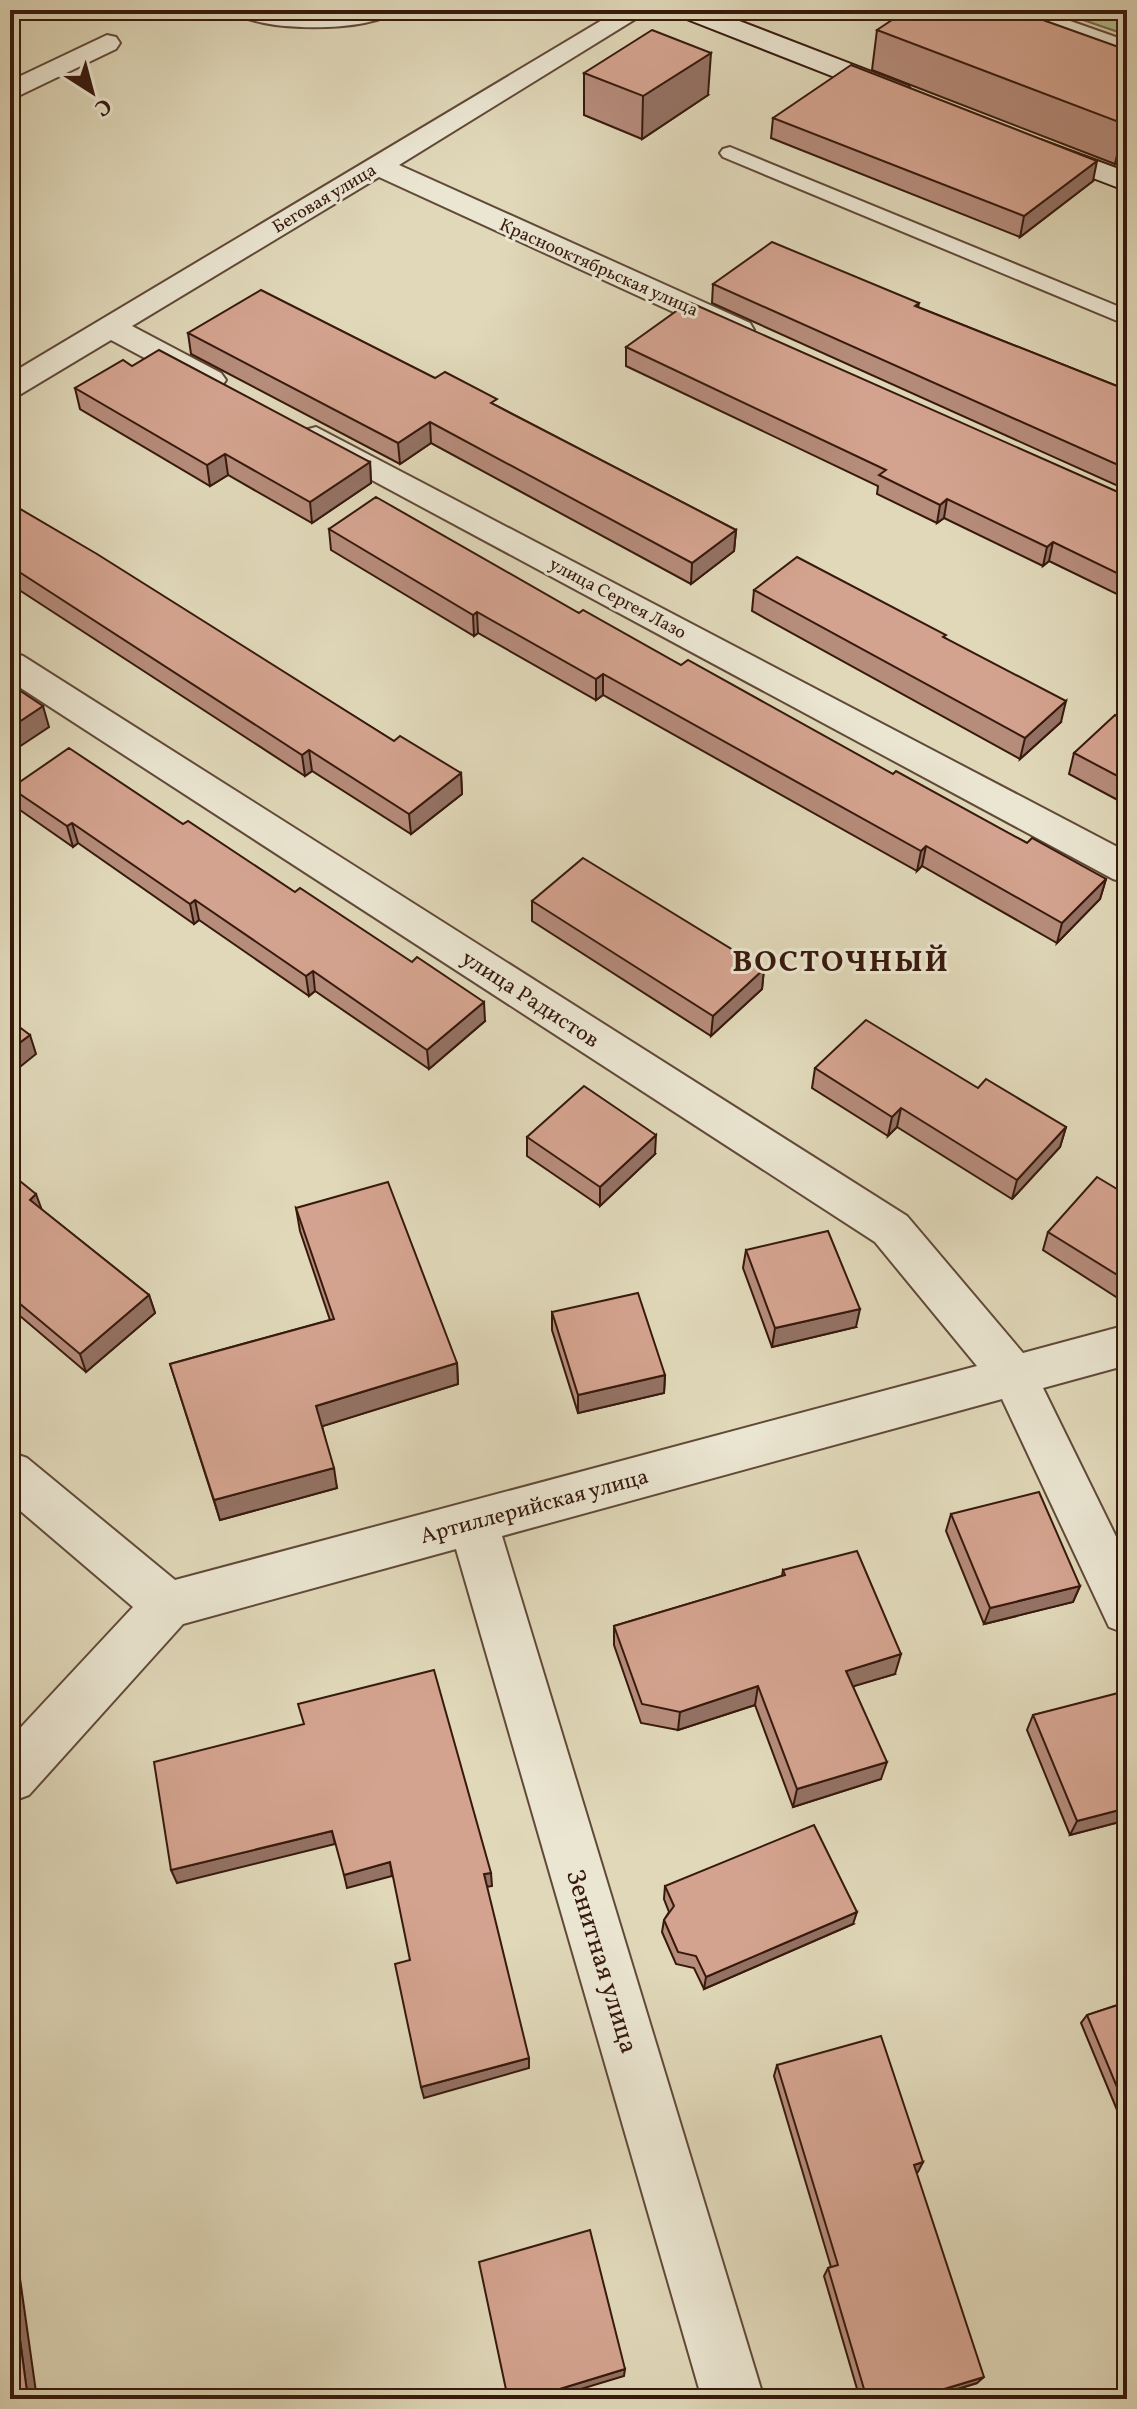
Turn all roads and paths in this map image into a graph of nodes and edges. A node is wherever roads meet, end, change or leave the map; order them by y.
1 (241, 10) edge
2 (387, 10) edge
3 (637, 10) edge
4 (688, 10) edge
5 (1021, 10) edge
6 (107, 43) dead end
7 (1127, 48) edge
8 (10, 92) edge
9 (922, 102) edge
10 (1010, 136) edge
11 (730, 153) dead end
12 (377, 166) junction
13 (1127, 182) edge
14 (1127, 318) edge
15 (110, 327) junction
16 (767, 343) edge
17 (10, 387) edge
18 (234, 393) edge
19 (289, 423) edge
20 (10, 664) edge
21 (1127, 869) edge
22 (1127, 1345) edge
23 (1014, 1376) junction
24 (10, 1473) edge
25 (473, 1522) junction
26 (168, 1605) junction
27 (1127, 1611) edge
28 (10, 1777) edge
29 (733, 2399) edge

1 - 2 lane
3 - 12 street, Беговая улица
4 - 9 street
5 - 7 lane
6 - 8 street
10 - 13 street
11 - 14 lane
12 - 15 street, Беговая улица
12 - 16 street, Краснооктябрьская улица
15 - 17 street, Беговая улица
15 - 18 street
19 - 21 street, улица Сергея Лазо
20 - 23 street, улица Радистов
22 - 23 street, Артиллерийская улица
23 - 25 street, Артиллерийская улица
23 - 27 street, улица Радистов
24 - 26 street
25 - 26 street, Артиллерийская улица
25 - 29 street, Зенитная улица
26 - 28 street

